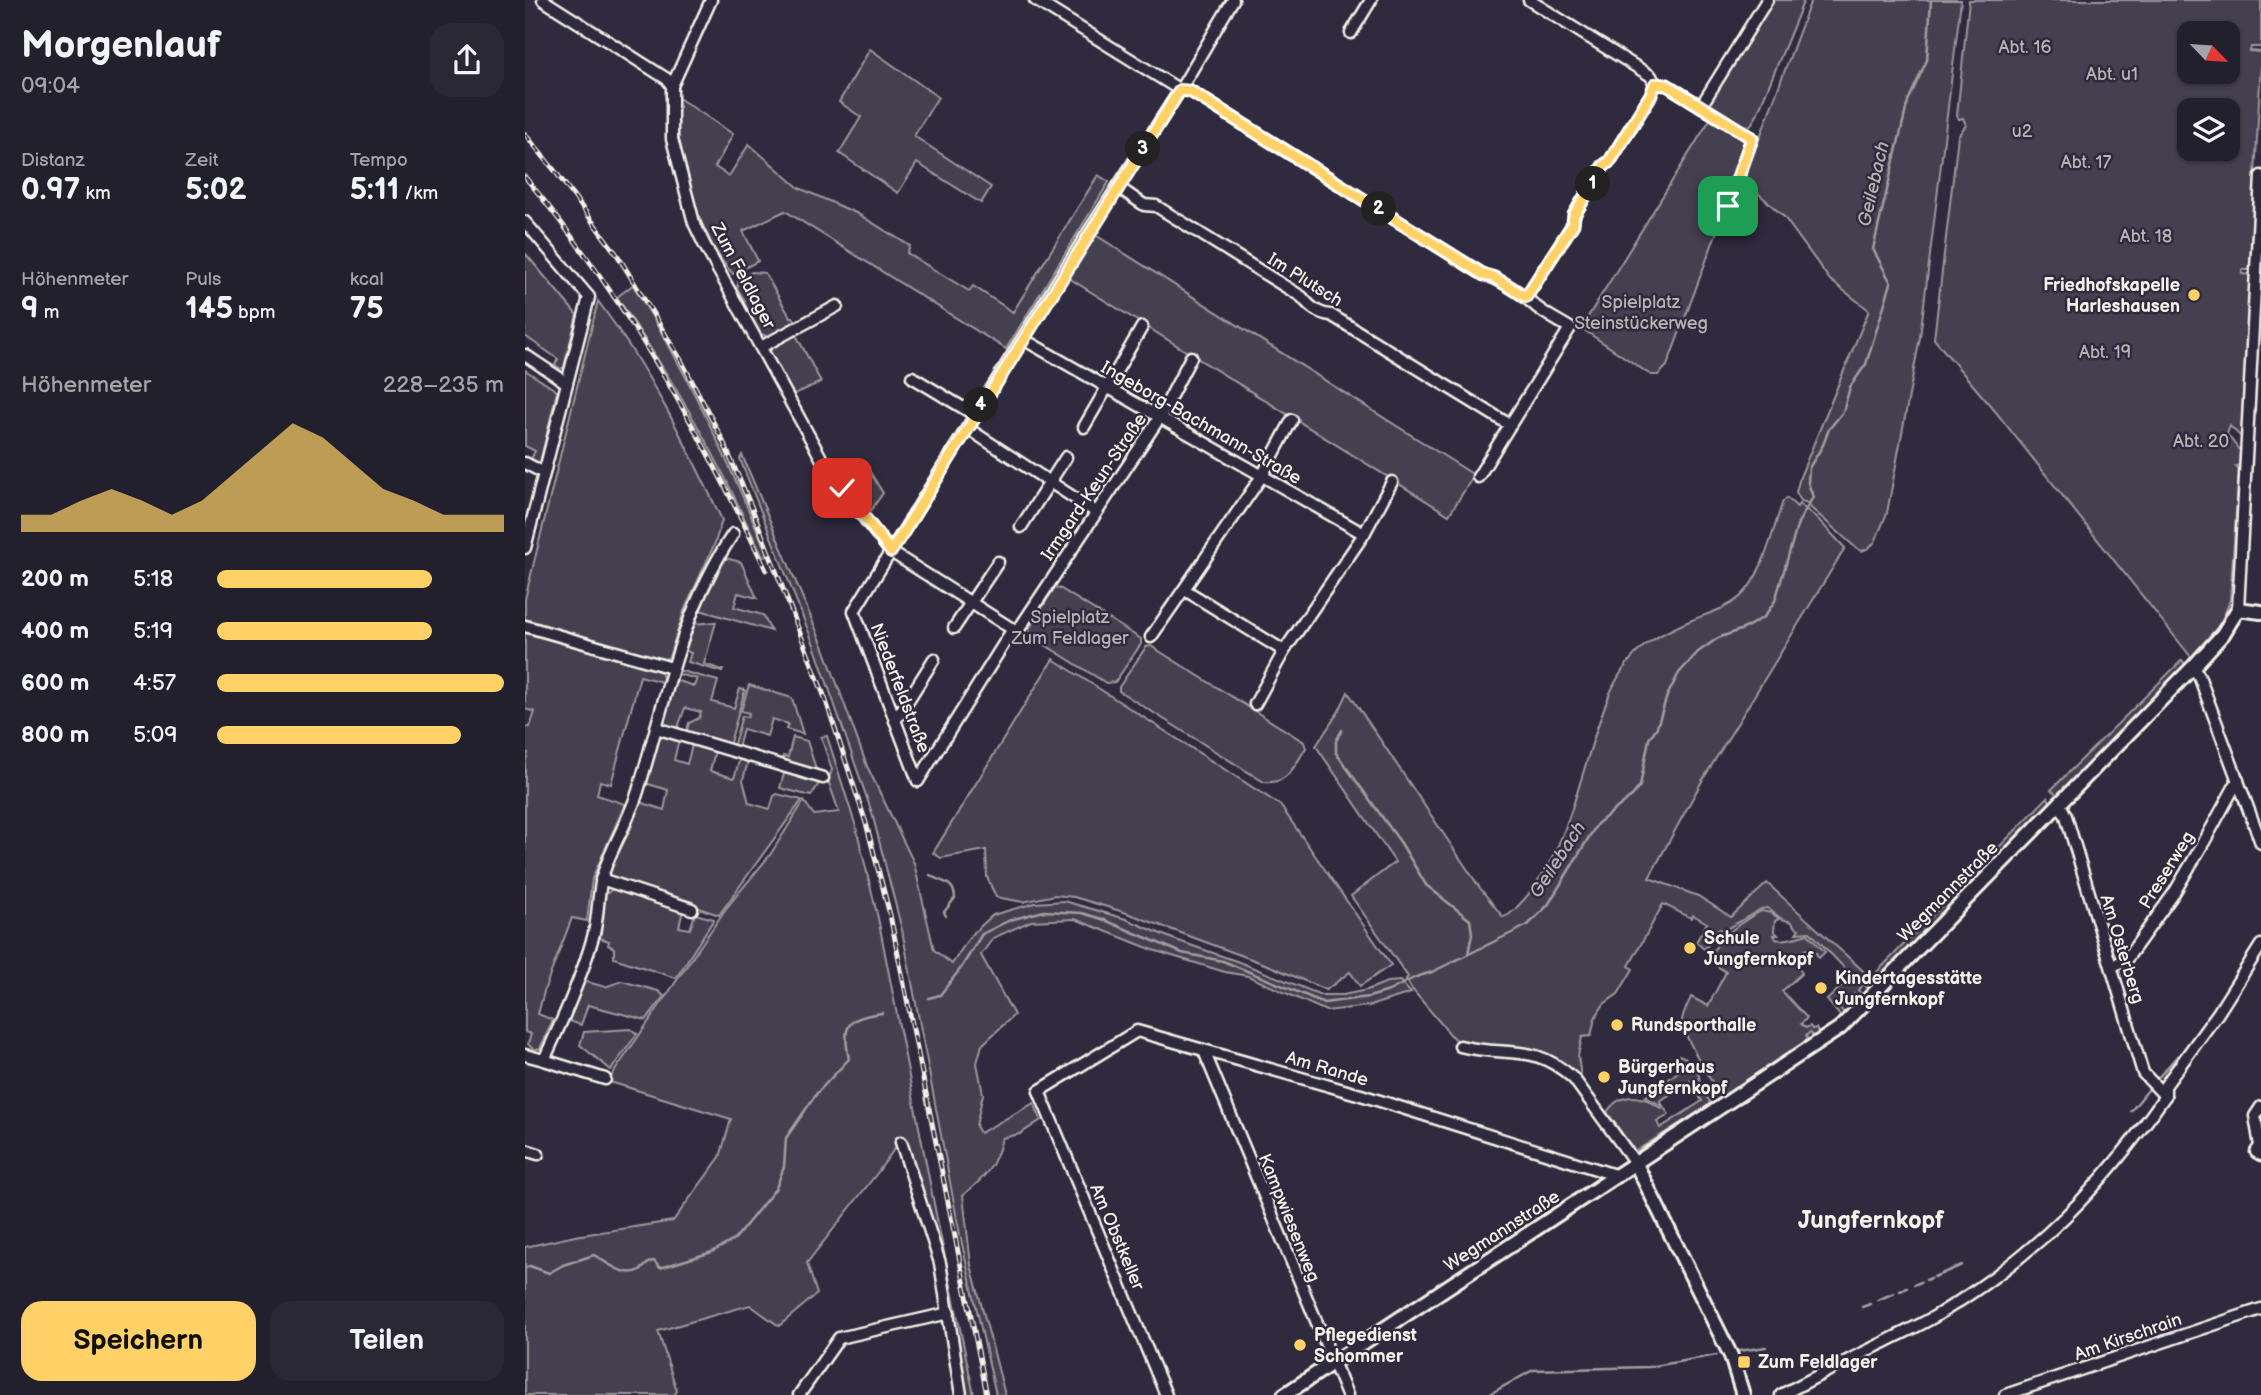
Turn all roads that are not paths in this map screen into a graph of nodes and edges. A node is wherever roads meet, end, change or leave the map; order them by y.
1 (543, 0) edge
2 (711, 0) edge
3 (1035, 0) edge
4 (1371, 0) edge
5 (1529, 0) edge
6 (1767, 0) edge
7 (1231, 1) edge
8 (1352, 33) dead end
9 (672, 86) junction
10 (1653, 89) junction
11 (1180, 90) junction
12 (1701, 106) junction
13 (2261, 176) edge
14 (1118, 187) junction
15 (1728, 206) dead end
16 (525, 222) edge
17 (1526, 297) junction
18 (837, 306) dead end
19 (2257, 307) edge
20 (1142, 327) dead end
21 (1023, 339) junction
22 (761, 347) junction
23 (525, 355) edge
24 (1191, 357) dead end
25 (912, 377) dead end
26 (567, 383) junction
27 (1107, 387) junction
28 (975, 415) junction
29 (1160, 418) junction
30 (1292, 420) dead end
31 (1510, 425) junction
32 (1084, 427) dead end
33 (967, 428) junction
34 (1066, 457) dead end
35 (525, 463) edge
36 (544, 473) junction
37 (1262, 476) junction
38 (1478, 477) dead end
39 (1392, 482) dead end
40 (1051, 483) junction
41 (1096, 512) junction
42 (1021, 527) dead end
43 (733, 534) dead end
44 (1364, 534) junction
45 (525, 548) edge
46 (891, 552) junction
47 (998, 562) dead end
48 (1185, 590) junction
49 (970, 602) junction
50 (2238, 609) junction
51 (2261, 612) edge
52 (525, 626) edge
53 (954, 628) dead end
54 (1015, 631) junction
55 (1151, 637) dead end
56 (1284, 651) junction
57 (934, 659) dead end
58 (2193, 667) junction
59 (672, 668) junction
60 (1255, 704) dead end
61 (895, 721) junction
62 (656, 728) junction
63 (823, 778) dead end
64 (2238, 780) junction
65 (918, 781) joint
66 (2060, 804) junction
67 (2261, 843) edge
68 (601, 879) junction
69 (692, 909) dead end
70 (2261, 945) edge
71 (2112, 967) junction
72 (1460, 1046) dead end
73 (1204, 1051) junction
74 (525, 1055) edge
75 (544, 1060) junction
76 (605, 1079) dead end
77 (1039, 1091) joint
78 (2165, 1096) junction
79 (2261, 1107) edge
80 (901, 1142) dead end
81 (525, 1150) edge
82 (2258, 1153) edge
83 (538, 1154) dead end
84 (1636, 1164) junction
85 (1618, 1176) junction
86 (2261, 1309) edge
87 (949, 1313) junction
88 (1332, 1363) junction
89 (799, 1395) edge
90 (961, 1395) edge
91 (1166, 1395) edge
92 (1284, 1395) edge
93 (1347, 1395) edge
94 (1743, 1395) edge
95 (1781, 1395) edge
96 (2005, 1395) edge

1 - 9 street
2 - 9 street
3 - 11 street
4 - 8 street
5 - 10 street
6 - 12 street
7 - 11 street, Niederfeldstraße
9 - 22 street, Zum Feldlager
10 - 12 street
10 - 17 street
11 - 14 street, Niederfeldstraße
11 - 17 street
12 - 15 street
13 - 19 street, Wegmannstraße
14 - 21 street, Niederfeldstraße
14 - 31 street, Im Plutsch
16 - 26 street
17 - 31 street
18 - 22 street, Zum Feldlager
19 - 50 street, Wegmannstraße
20 - 27 street
21 - 27 street, Ingeborg-Bachmann-Straße
21 - 28 street, Niederfeldstraße
22 - 46 street, Zum Feldlager
23 - 26 street
24 - 29 street, Irmgard-Keun-Straße
25 - 28 street
26 - 36 street
27 - 29 street, Ingeborg-Bachmann-Straße
27 - 32 street
28 - 33 street, Niederfeldstraße
29 - 37 street, Ingeborg-Bachmann-Straße
29 - 41 street, Irmgard-Keun-Straße
30 - 37 street
31 - 38 street
33 - 40 street
33 - 46 street, Niederfeldstraße
34 - 40 street
35 - 36 street
36 - 45 street
37 - 44 street, Ingeborg-Bachmann-Straße
37 - 48 street
39 - 44 street
40 - 41 street
40 - 42 street
41 - 54 street, Irmgard-Keun-Straße
43 - 59 street
44 - 56 street
46 - 49 street, Zum Feldlager
46 - 61 street, Niederfeldstraße
47 - 49 street
48 - 55 street
48 - 56 street
49 - 53 street
49 - 54 street, Zum Feldlager
50 - 51 street
50 - 58 street, Wegmannstraße
52 - 59 street
54 - 65 street, Irmgard-Keun-Straße
56 - 60 street
57 - 61 street
58 - 64 street
58 - 66 street, Wegmannstraße
59 - 62 street
61 - 65 street, Niederfeldstraße
62 - 63 street
62 - 68 street
64 - 67 street
64 - 71 street, Preserweg
66 - 71 street, Am Osterberg
66 - 84 street, Wegmannstraße
68 - 69 street
68 - 75 street
70 - 78 street
71 - 78 street, Am Osterberg
72 - 84 street
73 - 77 street, Am Rande
73 - 85 street, Am Rande
73 - 88 street, Kampwiesenweg
74 - 75 street
75 - 76 street
77 - 91 street, Am Obstkeller
78 - 95 street
79 - 82 street
80 - 87 street
81 - 83 street
84 - 85 street, Wegmannstraße
84 - 94 street
85 - 88 street, Wegmannstraße
86 - 96 street, Am Kirschrain
87 - 89 street
87 - 90 street
88 - 92 street, Wegmannstraße
88 - 93 street, Kampwiesenweg

